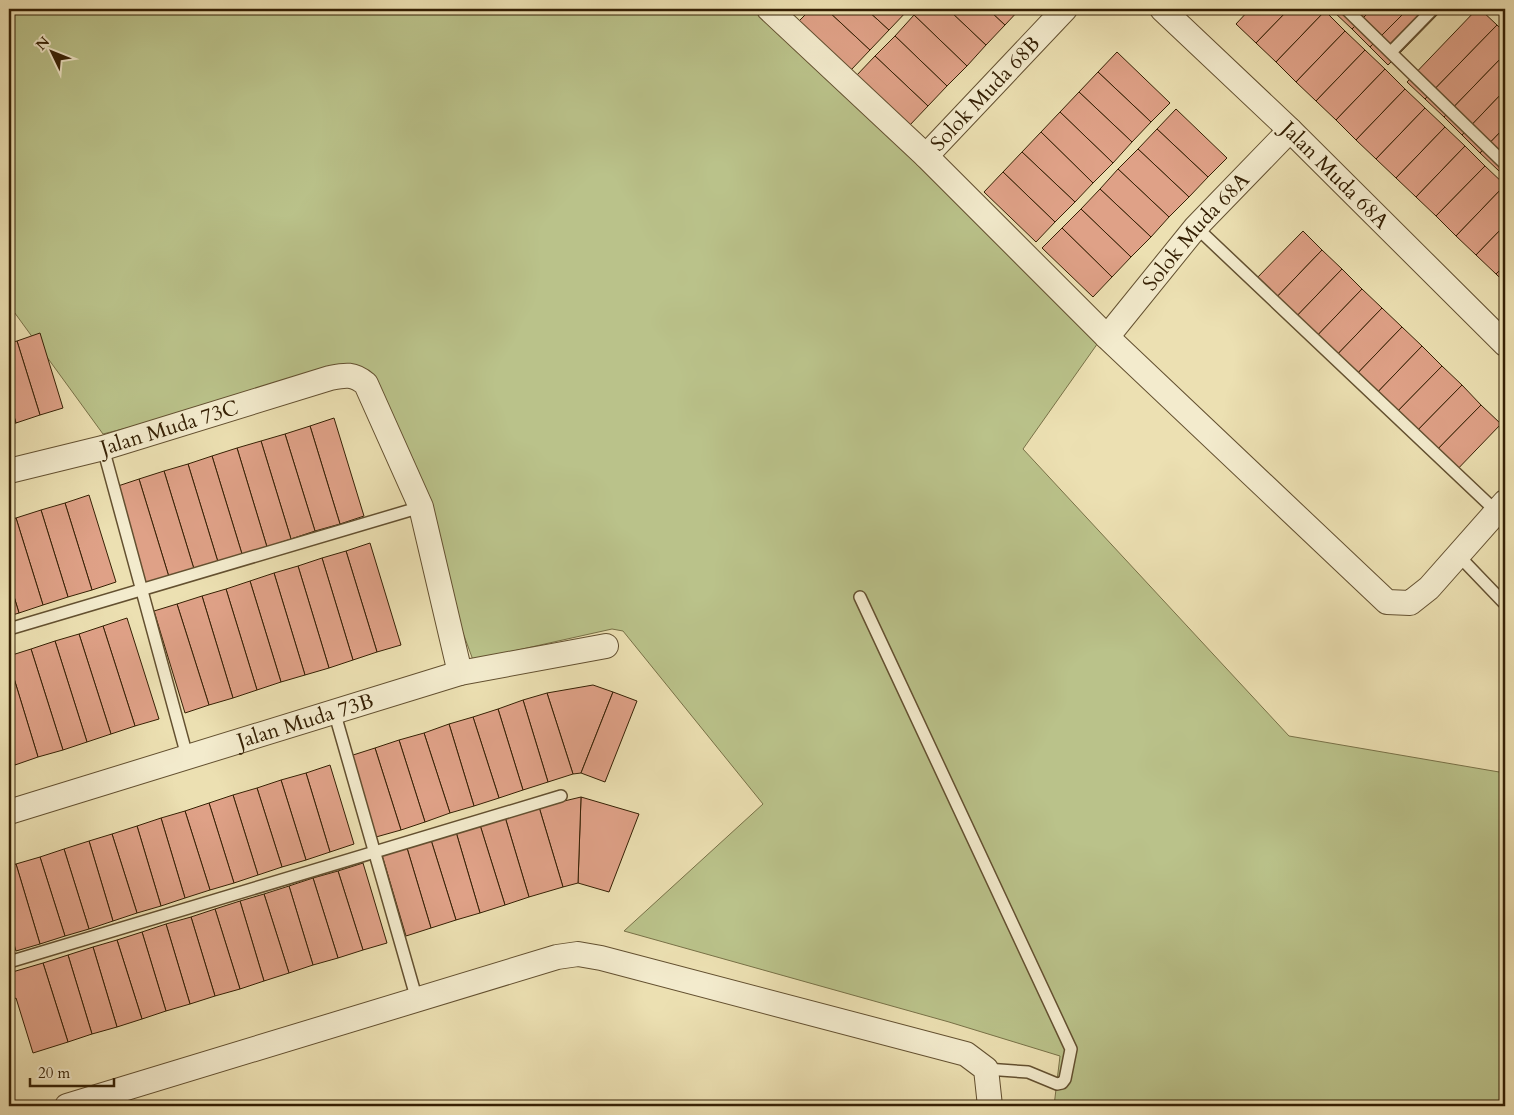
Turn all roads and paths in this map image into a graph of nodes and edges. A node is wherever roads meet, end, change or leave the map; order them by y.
1 (769, 9) edge
2 (1064, 9) edge
3 (1162, 9) edge
4 (1346, 9) edge
5 (1433, 9) edge
6 (1391, 52) junction
7 (1290, 130) junction
8 (926, 156) junction
9 (1505, 164) edge
10 (1196, 227) junction
11 (1107, 337) junction
12 (1505, 344) edge
13 (103, 448) junction
14 (9, 471) edge
15 (421, 507) junction
16 (1501, 507) edge
17 (1458, 555) junction
18 (141, 590) junction
19 (860, 597) dead end
20 (1505, 604) edge
21 (9, 629) edge
22 (606, 646) dead end
23 (460, 673) junction
24 (334, 711) junction
25 (187, 756) junction
26 (561, 796) dead end
27 (9, 812) edge
28 (374, 852) junction
29 (9, 962) edge
30 (417, 1000) junction
31 (986, 1069) junction
32 (76, 1105) edge
33 (990, 1106) edge

1 - 8 street
2 - 8 street, Solok Muda 68B
3 - 7 street, Jalan Muda 68A
4 - 6 lane
5 - 6 lane
6 - 9 lane
7 - 10 street, Solok Muda 68A
7 - 12 street, Jalan Muda 68A
8 - 11 street
10 - 11 street, Solok Muda 68A
10 - 16 lane
11 - 17 street
13 - 14 street, Jalan Muda 73C
13 - 15 street, Jalan Muda 73C
13 - 18 lane
15 - 18 lane
15 - 23 street, Jalan Muda 73C
16 - 17 street
17 - 20 lane
18 - 21 lane
18 - 25 lane
19 - 31 lane
22 - 23 street, Jalan Muda 73B
23 - 24 street, Jalan Muda 73B
24 - 25 street, Jalan Muda 73B
24 - 28 lane
25 - 27 street, Jalan Muda 73B
26 - 28 lane
28 - 29 lane
28 - 30 lane
30 - 31 street
30 - 32 street
31 - 33 street

